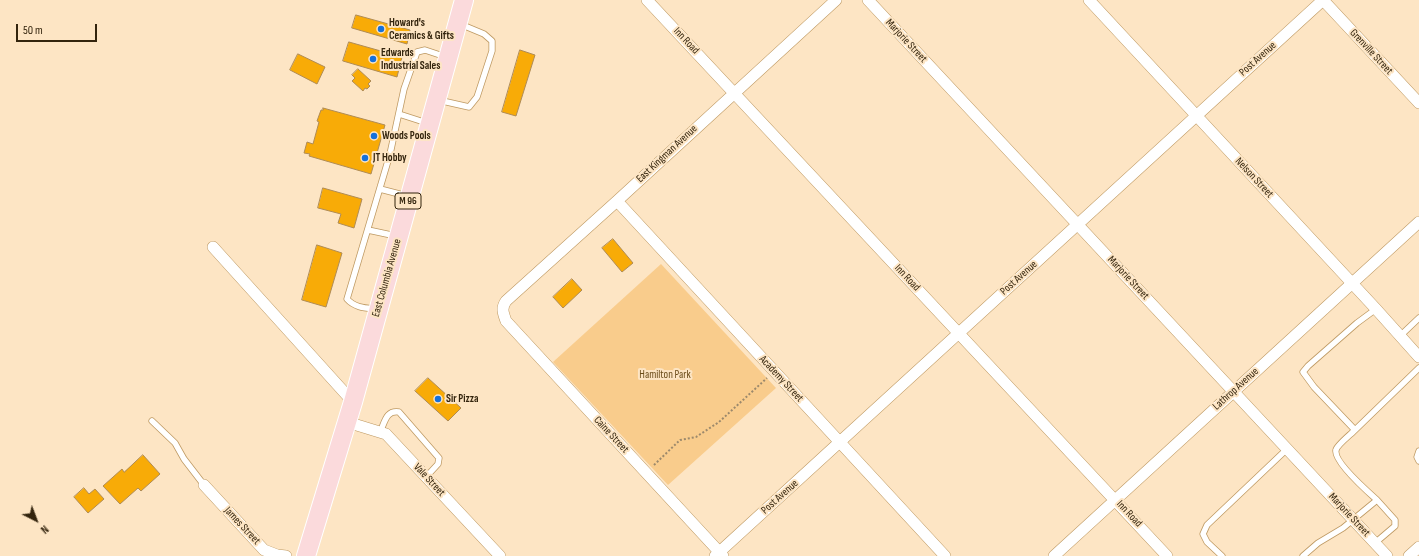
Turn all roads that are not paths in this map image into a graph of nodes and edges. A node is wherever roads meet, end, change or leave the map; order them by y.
1 (464, 0) edge
2 (647, 0) edge
3 (836, 0) edge
4 (868, 0) edge
5 (1089, 0) edge
6 (1323, 0) edge
7 (457, 24) junction
8 (448, 58) junction
9 (734, 92) junction
10 (436, 99) junction
11 (1419, 103) edge
12 (399, 114) junction
13 (1196, 115) junction
14 (430, 124) junction
15 (380, 189) junction
16 (409, 197) junction
17 (617, 201) junction
18 (1419, 222) edge
19 (1078, 224) junction
20 (368, 230) junction
21 (398, 236) junction
22 (213, 247) dead end
23 (1352, 283) junction
24 (378, 309) junction
25 (1376, 309) junction
26 (502, 311) joint
27 (1419, 318) edge
28 (958, 333) junction
29 (1400, 336) junction
30 (1419, 357) edge
31 (1419, 368) edge
32 (1234, 391) junction
33 (352, 402) junction
34 (152, 421) dead end
35 (346, 422) junction
36 (1355, 430) junction
37 (380, 432) junction
38 (839, 442) junction
39 (1287, 449) junction
40 (1419, 451) edge
41 (1419, 461) edge
42 (426, 477) junction
43 (204, 485) joint
44 (1115, 500) junction
45 (1377, 500) junction
46 (1354, 519) junction
47 (1376, 543) junction
48 (1419, 547) edge
49 (719, 555) edge
50 (286, 556) edge
51 (306, 556) edge
52 (500, 556) edge
53 (945, 556) edge
54 (1054, 556) edge
55 (1167, 556) edge
56 (1222, 556) edge
57 (1303, 556) edge
58 (1387, 556) edge
59 (1409, 556) edge

1 - 7 main road, East Columbia Avenue / M 96
2 - 9 street, Inn Road
3 - 9 street, East Kingman Avenue
4 - 19 street, Marjorie Street
5 - 13 street, Nelson Street
6 - 11 street, Grenville Street
6 - 13 street, Post Avenue
7 - 8 main road, East Columbia Avenue / M 96
7 - 10 lane
8 - 10 main road, East Columbia Avenue / M 96
8 - 12 lane
9 - 17 street, East Kingman Avenue
9 - 28 street, Inn Road
10 - 14 main road, East Columbia Avenue / M 96
12 - 14 lane
12 - 15 lane
13 - 19 street, Post Avenue
13 - 23 street, Nelson Street
14 - 16 main road, East Columbia Avenue / M 96
15 - 16 lane
15 - 20 lane
16 - 21 main road, East Columbia Avenue / M 96
17 - 26 street, East Kingman Avenue
17 - 38 street, Academy Street
18 - 23 street, Lathrop Avenue
19 - 28 street, Post Avenue
19 - 32 street, Marjorie Street
20 - 21 lane
20 - 24 lane
21 - 24 main road, East Columbia Avenue / M 96
22 - 33 street
23 - 25 street, Nelson Street
23 - 32 street, Lathrop Avenue
24 - 33 main road, East Columbia Avenue / M 96
25 - 29 street, Nelson Street
25 - 36 lane
26 - 49 street, Caine Street
27 - 29 lane
28 - 38 street, Post Avenue
28 - 44 street, Inn Road
29 - 30 street, Nelson Street
31 - 36 lane
32 - 39 street, Marjorie Street
32 - 44 street, Lathrop Avenue
33 - 35 main road, East Columbia Avenue / M 96
34 - 43 lane
35 - 37 street, Vale Street
35 - 51 main road, East Columbia Avenue / M 96
36 - 45 lane
37 - 42 street, Vale Street
37 - 42 lane
38 - 49 street, Post Avenue
38 - 53 street, Academy Street
39 - 46 street, Marjorie Street
39 - 56 lane
40 - 41 lane
42 - 52 street, Vale Street
43 - 50 street, James Street
44 - 54 street, Lathrop Avenue
44 - 55 street, Inn Road
45 - 46 lane
45 - 47 lane
46 - 47 street, Marjorie Street
46 - 57 lane
47 - 58 street, Marjorie Street
48 - 59 street

